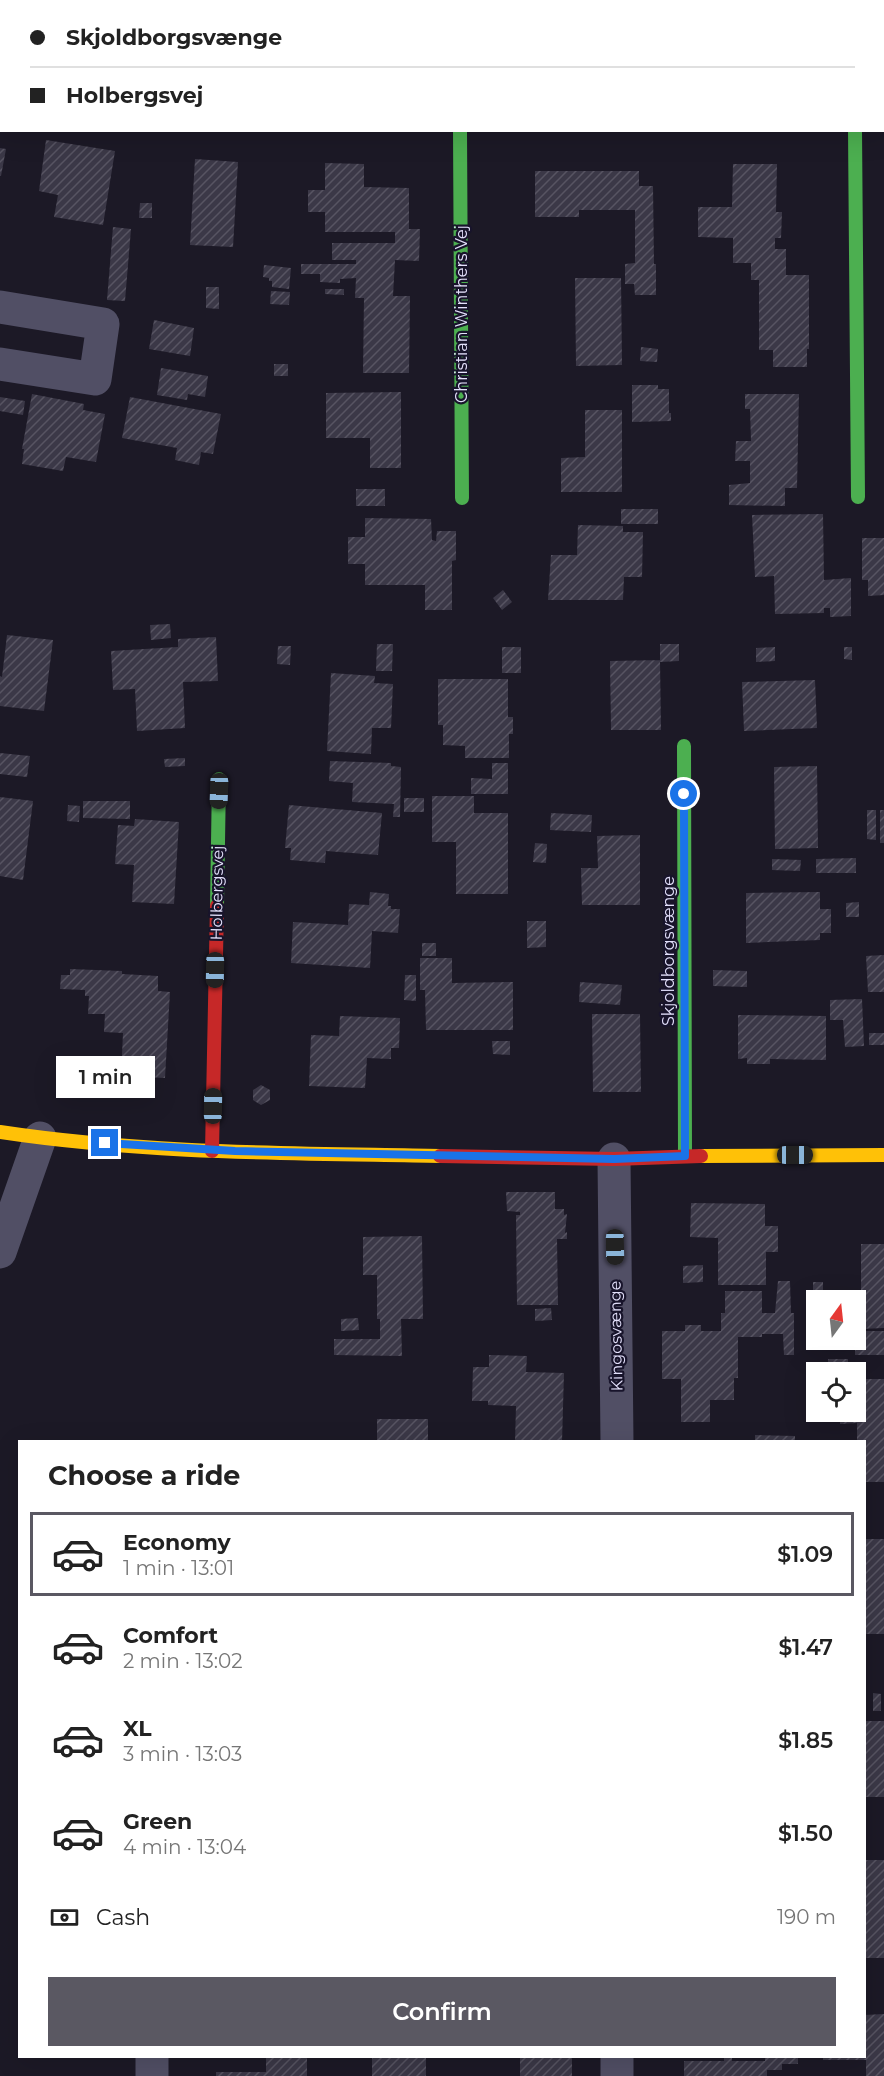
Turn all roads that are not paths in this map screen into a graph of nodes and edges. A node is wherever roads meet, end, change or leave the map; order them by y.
1 (460, 132) edge
2 (855, 132) edge
3 (0, 307) edge
4 (0, 364) edge
5 (858, 497) dead end
6 (462, 498) dead end
7 (684, 747) dead end
8 (219, 779) dead end
9 (0, 1132) edge
10 (40, 1138) junction
11 (212, 1151) junction
12 (884, 1155) edge
13 (685, 1156) junction
14 (614, 1159) junction
15 (0, 1252) edge
16 (617, 1440) edge
17 (153, 2058) edge
18 (617, 2058) edge
19 (152, 2076) edge
20 (618, 2076) edge

1 - 6 street, Christian Winthers Vej
2 - 5 street
3 - 4 street
7 - 13 street, Skjoldborgsvænge
8 - 11 street, Holbergsvej
9 - 10 street
10 - 11 street
10 - 15 street
11 - 14 street
12 - 13 street
13 - 14 street
14 - 16 street, Kingosvænge
17 - 19 street
18 - 20 street

